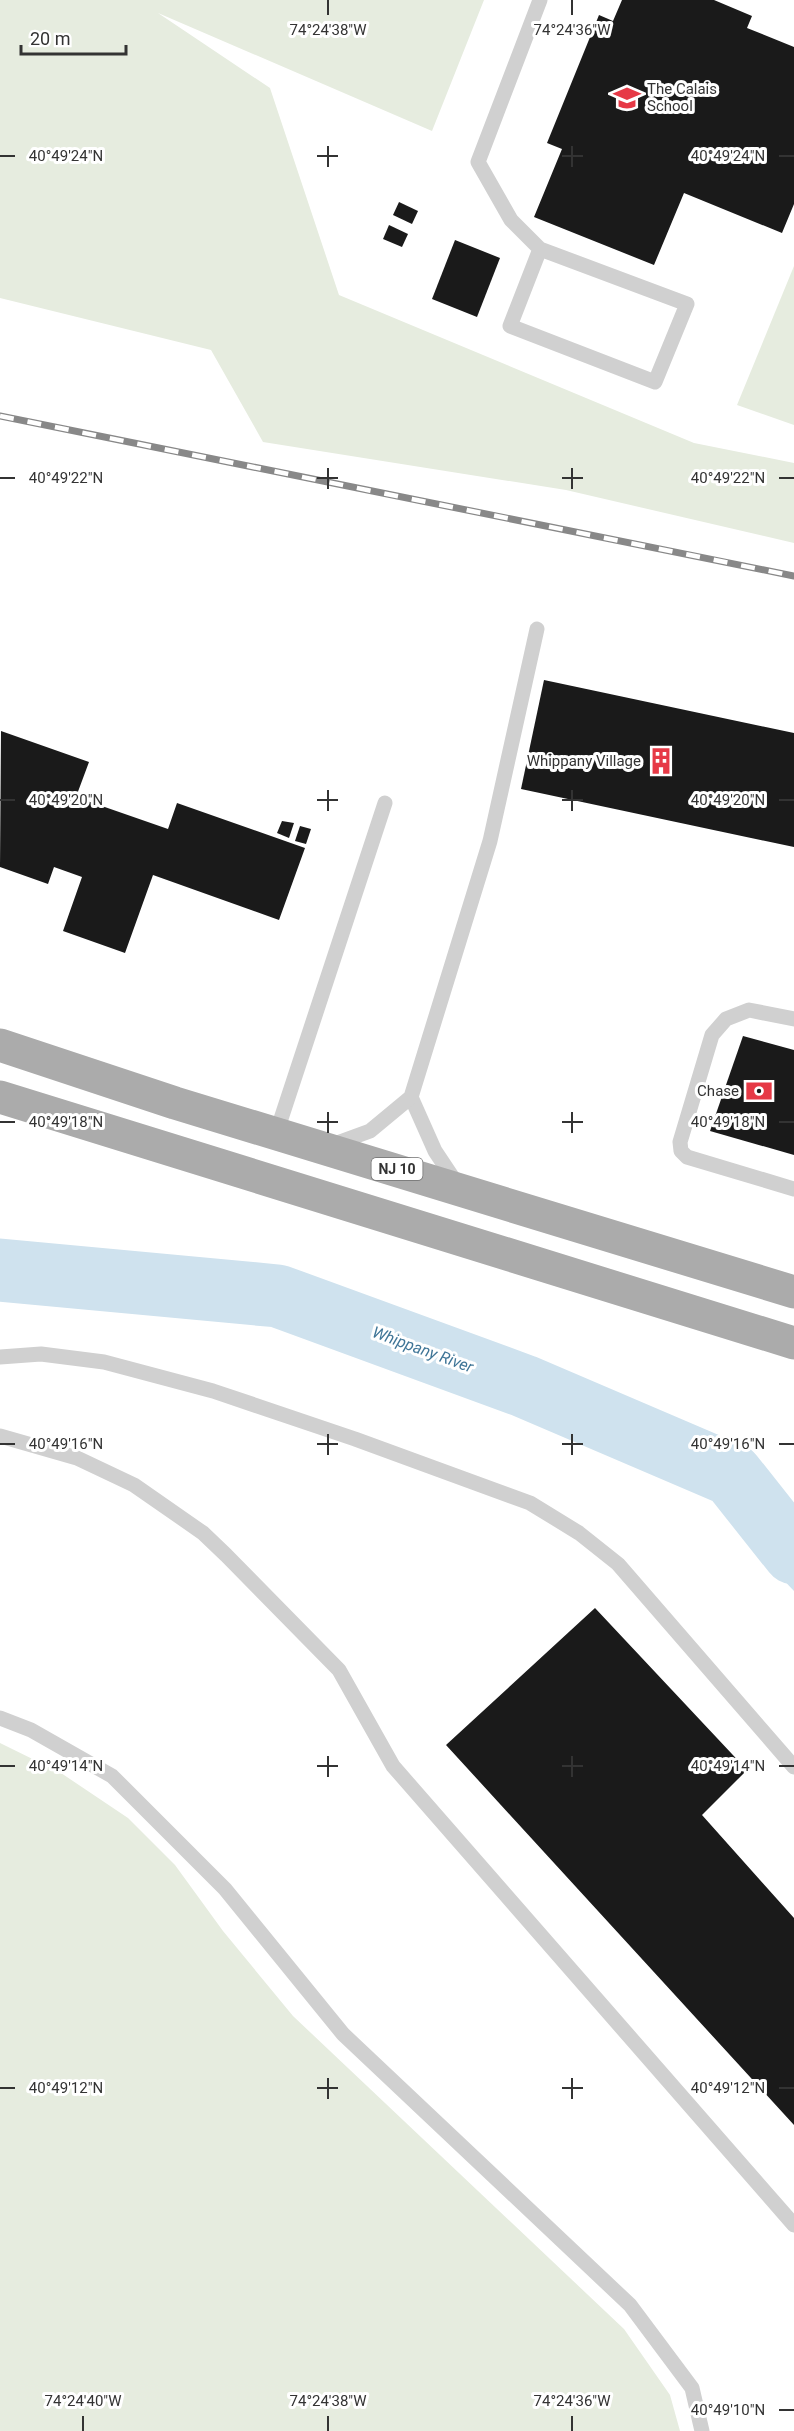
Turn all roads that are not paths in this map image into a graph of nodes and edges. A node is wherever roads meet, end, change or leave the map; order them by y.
1 (540, 0) edge
2 (540, 249) junction
3 (537, 629) dead end
4 (386, 803) dead end
5 (794, 1019) edge
6 (0, 1045) edge
7 (0, 1097) edge
8 (411, 1097) junction
9 (276, 1134) junction
10 (326, 1147) junction
11 (460, 1189) junction
12 (794, 1189) edge
13 (794, 1292) edge
14 (794, 1343) edge
15 (0, 1357) edge
16 (0, 1436) edge
17 (0, 1718) edge
18 (794, 1767) edge
19 (794, 2224) edge
20 (702, 2431) edge

1 - 2 lane
2 - 2 lane
3 - 8 lane
4 - 9 lane
5 - 12 lane
6 - 9 main road, NJ 10
7 - 14 main road
8 - 10 lane
8 - 11 lane
9 - 10 main road, NJ 10
10 - 11 main road, NJ 10
11 - 13 main road, NJ 10
15 - 18 lane
16 - 19 lane
17 - 20 lane

